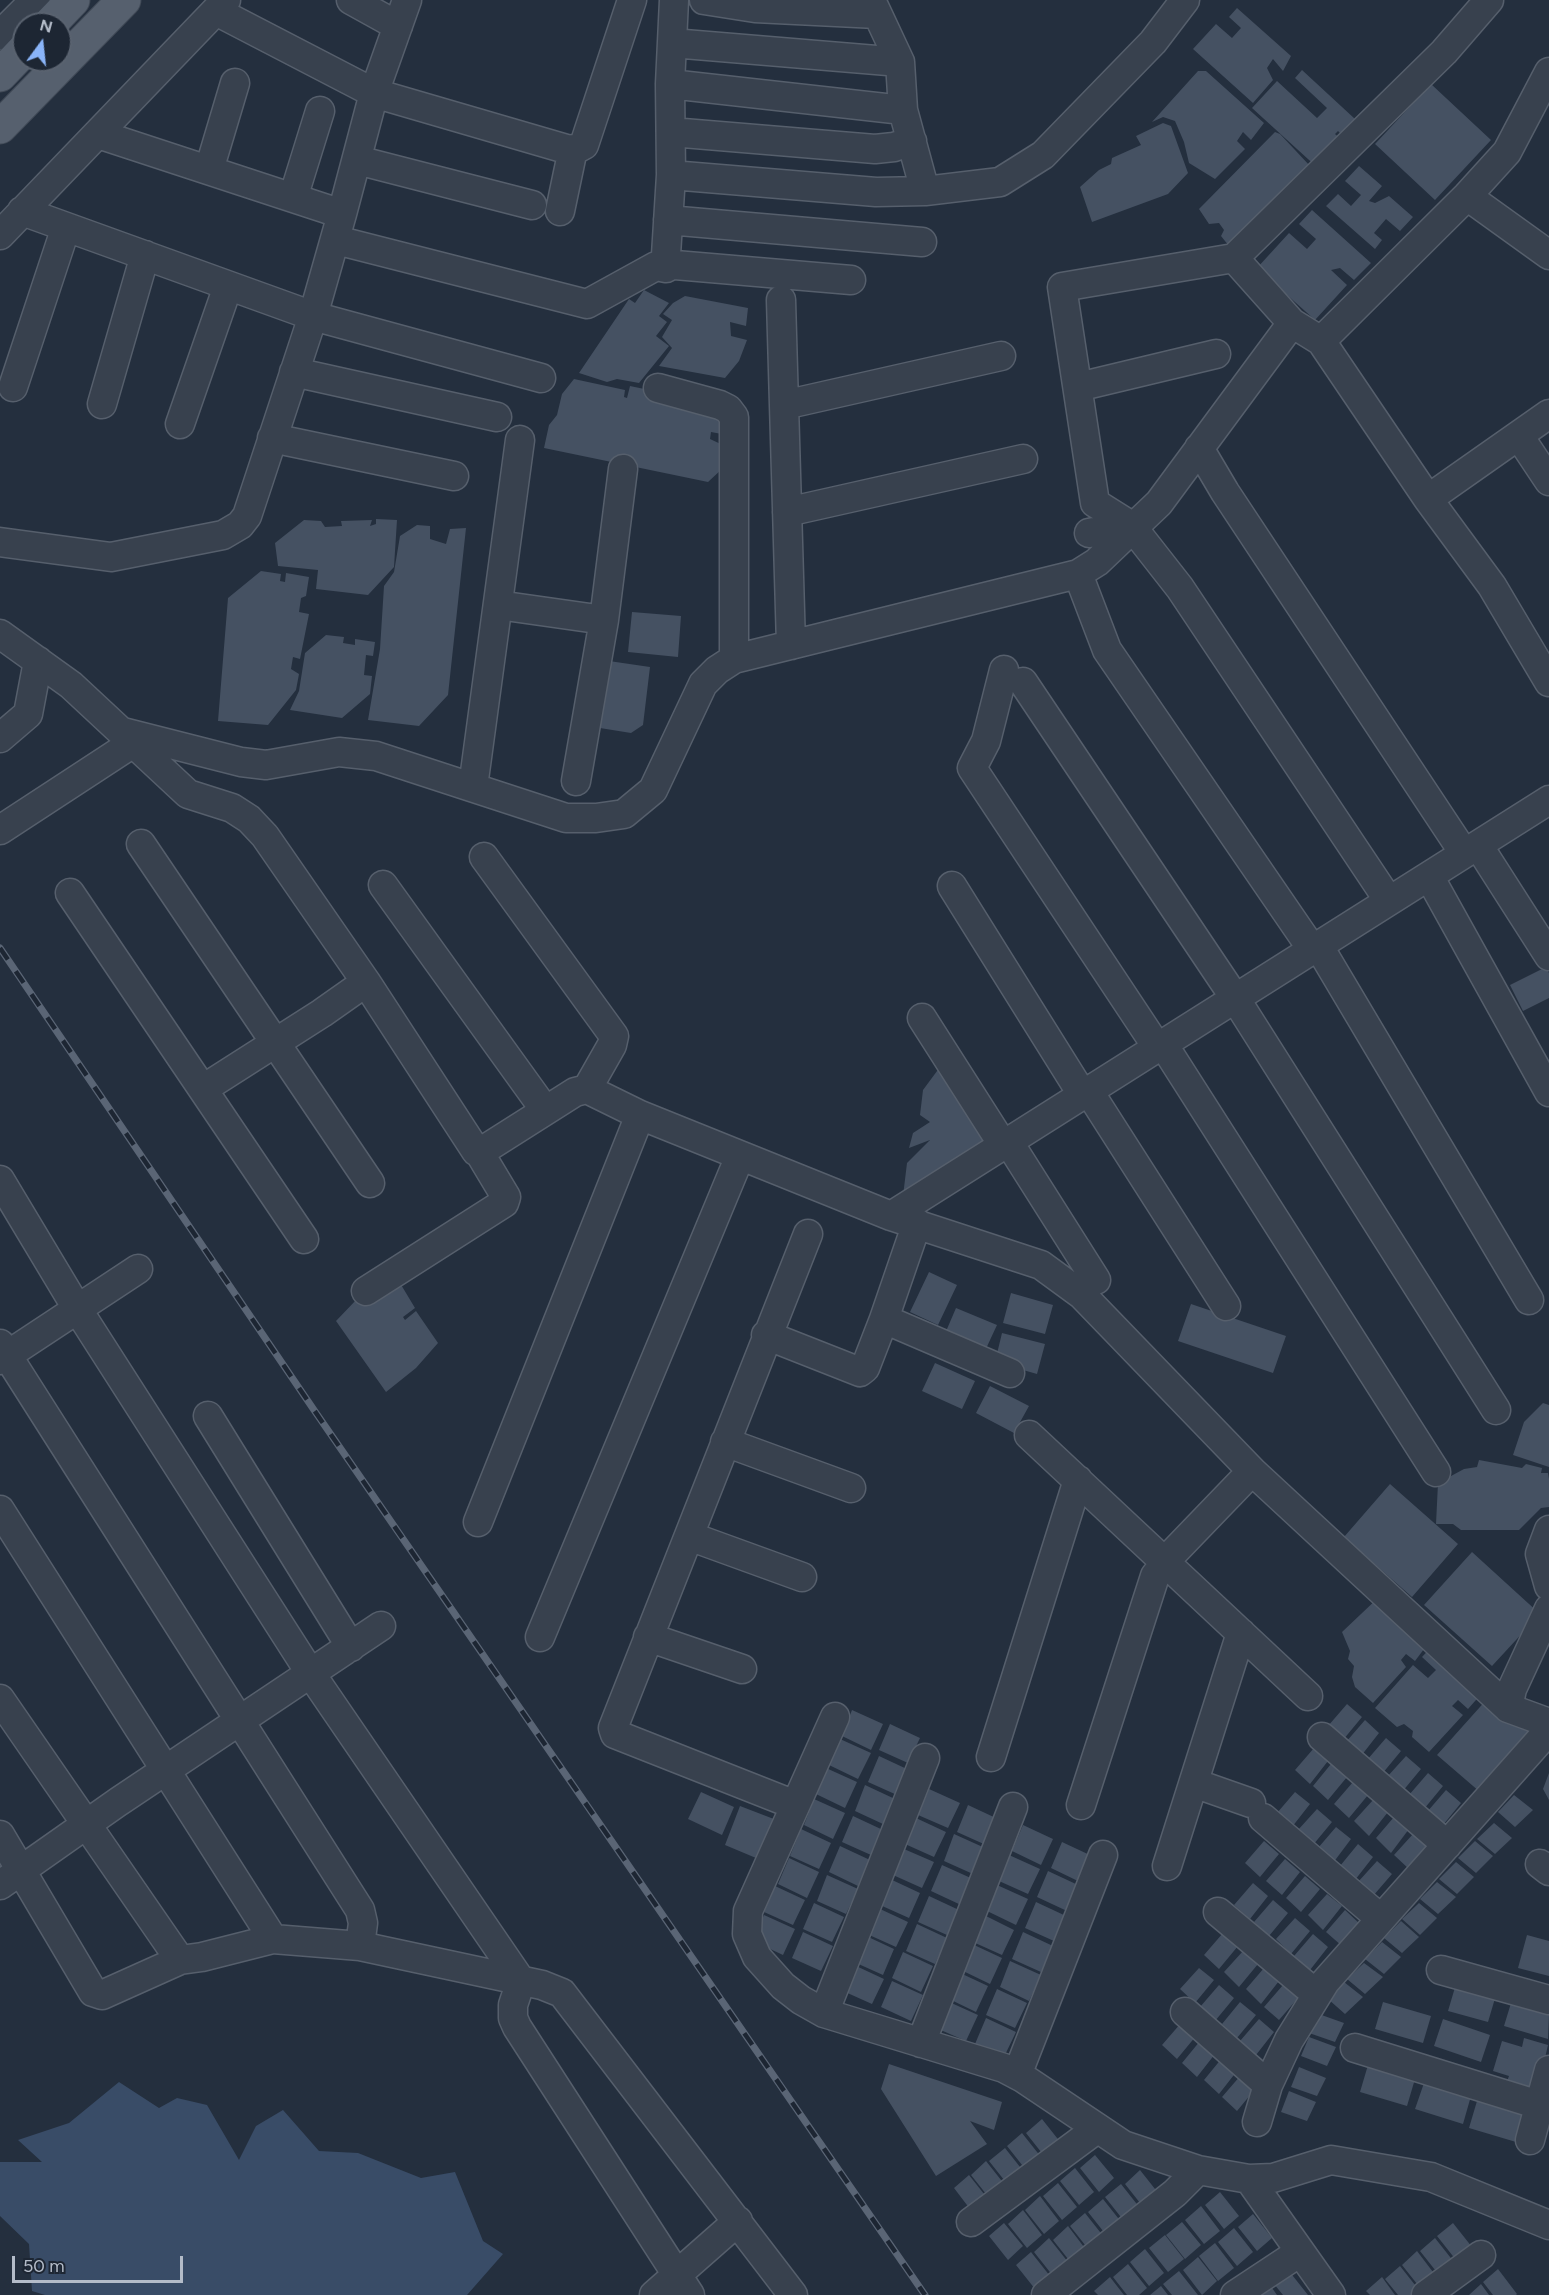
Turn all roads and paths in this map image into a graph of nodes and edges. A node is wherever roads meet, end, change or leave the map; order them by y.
1 (35, 0) edge
2 (73, 0) edge
3 (124, 0) edge
4 (351, 0) edge
5 (407, 0) edge
6 (632, 0) edge
7 (674, 0) edge
8 (704, 0) edge
9 (1185, 0) edge
10 (1489, 0) edge
11 (221, 5) edge
12 (874, 7) edge
13 (62, 12) edge
14 (398, 26) junction
15 (0, 35) edge
16 (672, 43) junction
17 (12, 62) edge
18 (900, 62) junction
19 (1549, 72) edge
20 (0, 75) edge
21 (235, 84) dead end
22 (670, 84) junction
23 (374, 93) junction
24 (903, 110) junction
25 (320, 111) dead end
26 (0, 127) edge
27 (671, 132) junction
28 (98, 134) junction
29 (912, 141) junction
30 (573, 150) junction
31 (357, 160) junction
32 (209, 170) junction
33 (671, 175) junction
34 (925, 191) junction
35 (1467, 196) junction
36 (293, 198) junction
37 (532, 205) dead end
38 (22, 211) junction
39 (560, 211) dead end
40 (668, 220) junction
41 (66, 227) junction
42 (339, 227) junction
43 (0, 235) edge
44 (922, 242) dead end
45 (145, 255) junction
46 (1549, 255) edge
47 (1234, 258) junction
48 (666, 268) dead end
49 (851, 280) dead end
50 (228, 286) junction
51 (781, 300) dead end
52 (313, 316) junction
53 (1292, 323) junction
54 (1321, 341) junction
55 (1216, 354) dead end
56 (1000, 356) dead end
57 (294, 372) junction
58 (541, 378) dead end
59 (13, 387) dead end
60 (1077, 387) junction
61 (658, 388) dead end
62 (102, 404) dead end
63 (784, 405) junction
64 (1549, 414) edge
65 (497, 417) dead end
66 (180, 424) dead end
67 (1519, 436) junction
68 (272, 438) junction
69 (520, 440) dead end
70 (1199, 448) junction
71 (1023, 459) dead end
72 (623, 469) dead end
73 (454, 476) dead end
74 (1549, 482) edge
75 (1428, 499) junction
76 (787, 512) junction
77 (1133, 528) junction
78 (1089, 533) dead end
79 (0, 542) edge
80 (1078, 574) junction
81 (498, 605) junction
82 (604, 620) junction
83 (0, 634) edge
84 (791, 645) junction
85 (734, 659) junction
86 (38, 662) junction
87 (1549, 682) edge
88 (127, 737) junction
89 (0, 738) edge
90 (576, 781) dead end
91 (473, 787) junction
92 (1549, 800) edge
93 (0, 830) edge
94 (141, 844) dead end
95 (1472, 849) junction
96 (484, 857) dead end
97 (1429, 876) junction
98 (383, 885) dead end
99 (952, 886) dead end
100 (70, 893) dead end
101 (1389, 901) junction
102 (1315, 947) junction
103 (1549, 956) edge
104 (366, 982) junction
105 (1235, 998) junction
106 (922, 1018) dead end
107 (275, 1043) junction
108 (1160, 1045) junction
109 (203, 1089) junction
110 (587, 1089) junction
111 (1085, 1092) junction
112 (1549, 1092) edge
113 (545, 1110) junction
114 (640, 1115) junction
115 (1005, 1143) junction
116 (479, 1152) junction
117 (740, 1156) junction
118 (0, 1180) edge
119 (370, 1183) dead end
120 (904, 1220) junction
121 (808, 1234) dead end
122 (304, 1239) dead end
123 (138, 1269) dead end
124 (1096, 1280) dead end
125 (366, 1291) dead end
126 (1529, 1300) dead end
127 (1226, 1306) dead end
128 (78, 1310) junction
129 (884, 1319) junction
130 (766, 1335) junction
131 (3, 1353) edge
132 (1010, 1373) dead end
133 (1496, 1410) dead end
134 (208, 1416) dead end
135 (1029, 1435) dead end
136 (725, 1442) junction
137 (1252, 1471) junction
138 (1436, 1472) dead end
139 (1078, 1480) junction
140 (851, 1488) dead end
141 (0, 1510) edge
142 (478, 1522) dead end
143 (1549, 1530) edge
144 (689, 1536) junction
145 (1166, 1562) junction
146 (802, 1577) dead end
147 (1549, 1586) edge
148 (1549, 1609) edge
149 (381, 1626) dead end
150 (1241, 1633) junction
151 (540, 1637) dead end
152 (648, 1637) junction
153 (351, 1647) junction
154 (742, 1669) dead end
155 (310, 1674) junction
156 (1308, 1696) dead end
157 (0, 1699) edge
158 (1508, 1707) junction
159 (835, 1717) dead end
160 (241, 1719) junction
161 (1549, 1723) edge
162 (1549, 1730) edge
163 (1322, 1737) dead end
164 (991, 1756) dead end
165 (925, 1758) dead end
166 (166, 1770) junction
167 (1194, 1783) junction
168 (795, 1805) junction
169 (1081, 1805) dead end
170 (1013, 1808) dead end
171 (87, 1823) junction
172 (0, 1835) edge
173 (1447, 1845) junction
174 (1103, 1855) dead end
175 (1167, 1866) dead end
176 (12, 1878) edge
177 (1218, 1912) dead end
178 (1381, 1919) junction
179 (273, 1939) junction
180 (360, 1946) junction
181 (180, 1960) junction
182 (1441, 1970) dead end
183 (521, 1981) junction
184 (1316, 1994) junction
185 (1549, 2000) edge
186 (1185, 2012) dead end
187 (824, 2013) junction
188 (921, 2043) junction
189 (1355, 2048) dead end
190 (1549, 2070) edge
191 (1017, 2075) junction
192 (1268, 2085) junction
193 (1539, 2105) junction
194 (1257, 2122) dead end
195 (1098, 2128) junction
196 (1530, 2140) dead end
197 (1198, 2170) junction
198 (1250, 2179) junction
199 (738, 2221) junction
200 (971, 2222) dead end
201 (1549, 2225) edge
202 (1300, 2252) junction
203 (1480, 2255) dead end
204 (683, 2285) edge
205 (654, 2295) edge
206 (793, 2295) edge
207 (1046, 2295) edge
208 (1235, 2295) edge
209 (1331, 2295) edge
210 (1425, 2295) edge

1 - 15 street
2 - 13 main road
3 - 26 main road
4 - 14 street
5 - 14 street
6 - 30 street
7 - 16 street
8 - 12 street
9 - 34 street
10 - 47 street
11 - 23 street
11 - 28 street
12 - 18 street
14 - 23 street
16 - 18 street
16 - 22 street
17 - 20 main road
18 - 24 street
19 - 35 street
21 - 32 street
22 - 24 street
22 - 27 street
23 - 30 street
23 - 31 street
24 - 29 street
25 - 36 street
27 - 29 street
27 - 33 street
28 - 32 street
28 - 38 street
29 - 34 street
30 - 39 street
31 - 37 street
31 - 42 street
32 - 36 street
33 - 34 street
33 - 40 street
35 - 46 street
35 - 54 street
36 - 42 street
38 - 41 street
38 - 43 street
40 - 44 street
40 - 49 street
41 - 45 street
41 - 59 street
42 - 48 street
42 - 52 street
45 - 50 street
45 - 62 street
47 - 53 street
47 - 60 street
50 - 52 street
50 - 66 street
51 - 63 street
52 - 57 street
52 - 58 street
53 - 54 street
53 - 70 street
54 - 75 street
55 - 60 street
56 - 63 street
57 - 65 street
57 - 68 street
60 - 78 street
61 - 85 street
63 - 76 street
64 - 67 street
67 - 74 street
67 - 75 street
68 - 73 street
68 - 79 street
69 - 81 street
70 - 77 street
70 - 95 street
71 - 76 street
72 - 82 street
75 - 87 street
76 - 84 street
77 - 80 street
77 - 101 street
80 - 84 street
80 - 102 street
81 - 82 street
81 - 91 street
82 - 90 street
83 - 86 street
84 - 85 street
85 - 91 street
86 - 88 street
86 - 89 street
88 - 91 street
88 - 93 street
88 - 104 street
92 - 95 street
94 - 107 street
95 - 97 street
95 - 103 street
96 - 110 street
97 - 101 street
97 - 112 street
98 - 113 street
99 - 111 street
100 - 109 street
101 - 102 street
102 - 105 street
102 - 126 street
104 - 107 street
104 - 116 street
105 - 108 street
105 - 108 street
105 - 133 street
106 - 115 street
107 - 109 street
107 - 119 street
108 - 111 street
108 - 138 street
109 - 122 street
110 - 113 street
110 - 114 street
111 - 115 street
111 - 127 street
113 - 116 street
114 - 117 street
114 - 142 street
115 - 120 street
115 - 124 street
116 - 125 street
117 - 120 street
117 - 151 street
118 - 128 street
120 - 129 street
120 - 137 street
121 - 130 street
123 - 128 street
128 - 131 street
128 - 155 street
129 - 130 street
129 - 132 street
130 - 136 street
131 - 160 street
134 - 153 street
135 - 139 street
136 - 140 street
136 - 144 street
137 - 145 street
137 - 158 street
139 - 145 street
139 - 164 street
141 - 166 street
143 - 147 street
144 - 146 street
144 - 152 street
145 - 150 street
145 - 169 street
148 - 158 street
149 - 153 street
150 - 156 street
150 - 167 street
152 - 154 street
152 - 168 street
153 - 155 street
155 - 160 street
155 - 183 street
157 - 171 street
158 - 161 street
159 - 168 street
160 - 166 street
160 - 180 street
162 - 173 street
163 - 173 street
165 - 187 street
166 - 171 street
166 - 179 street
167 - 175 street
167 - 178 street
168 - 187 street
170 - 188 street
171 - 176 street
171 - 181 street
172 - 176 street
173 - 178 street
174 - 191 street
176 - 181 street
177 - 184 street
178 - 184 street
179 - 180 street
179 - 181 street
180 - 183 street
182 - 185 street
183 - 199 street
183 - 204 street
184 - 192 street
186 - 192 street
187 - 188 street
188 - 191 street
189 - 193 street
190 - 193 street
191 - 195 street
192 - 194 street
193 - 196 street
195 - 197 street
195 - 200 street
197 - 198 street
197 - 207 street
198 - 201 street
198 - 202 street
199 - 204 street
199 - 206 street
202 - 208 street
202 - 209 street
203 - 210 street
204 - 205 street

